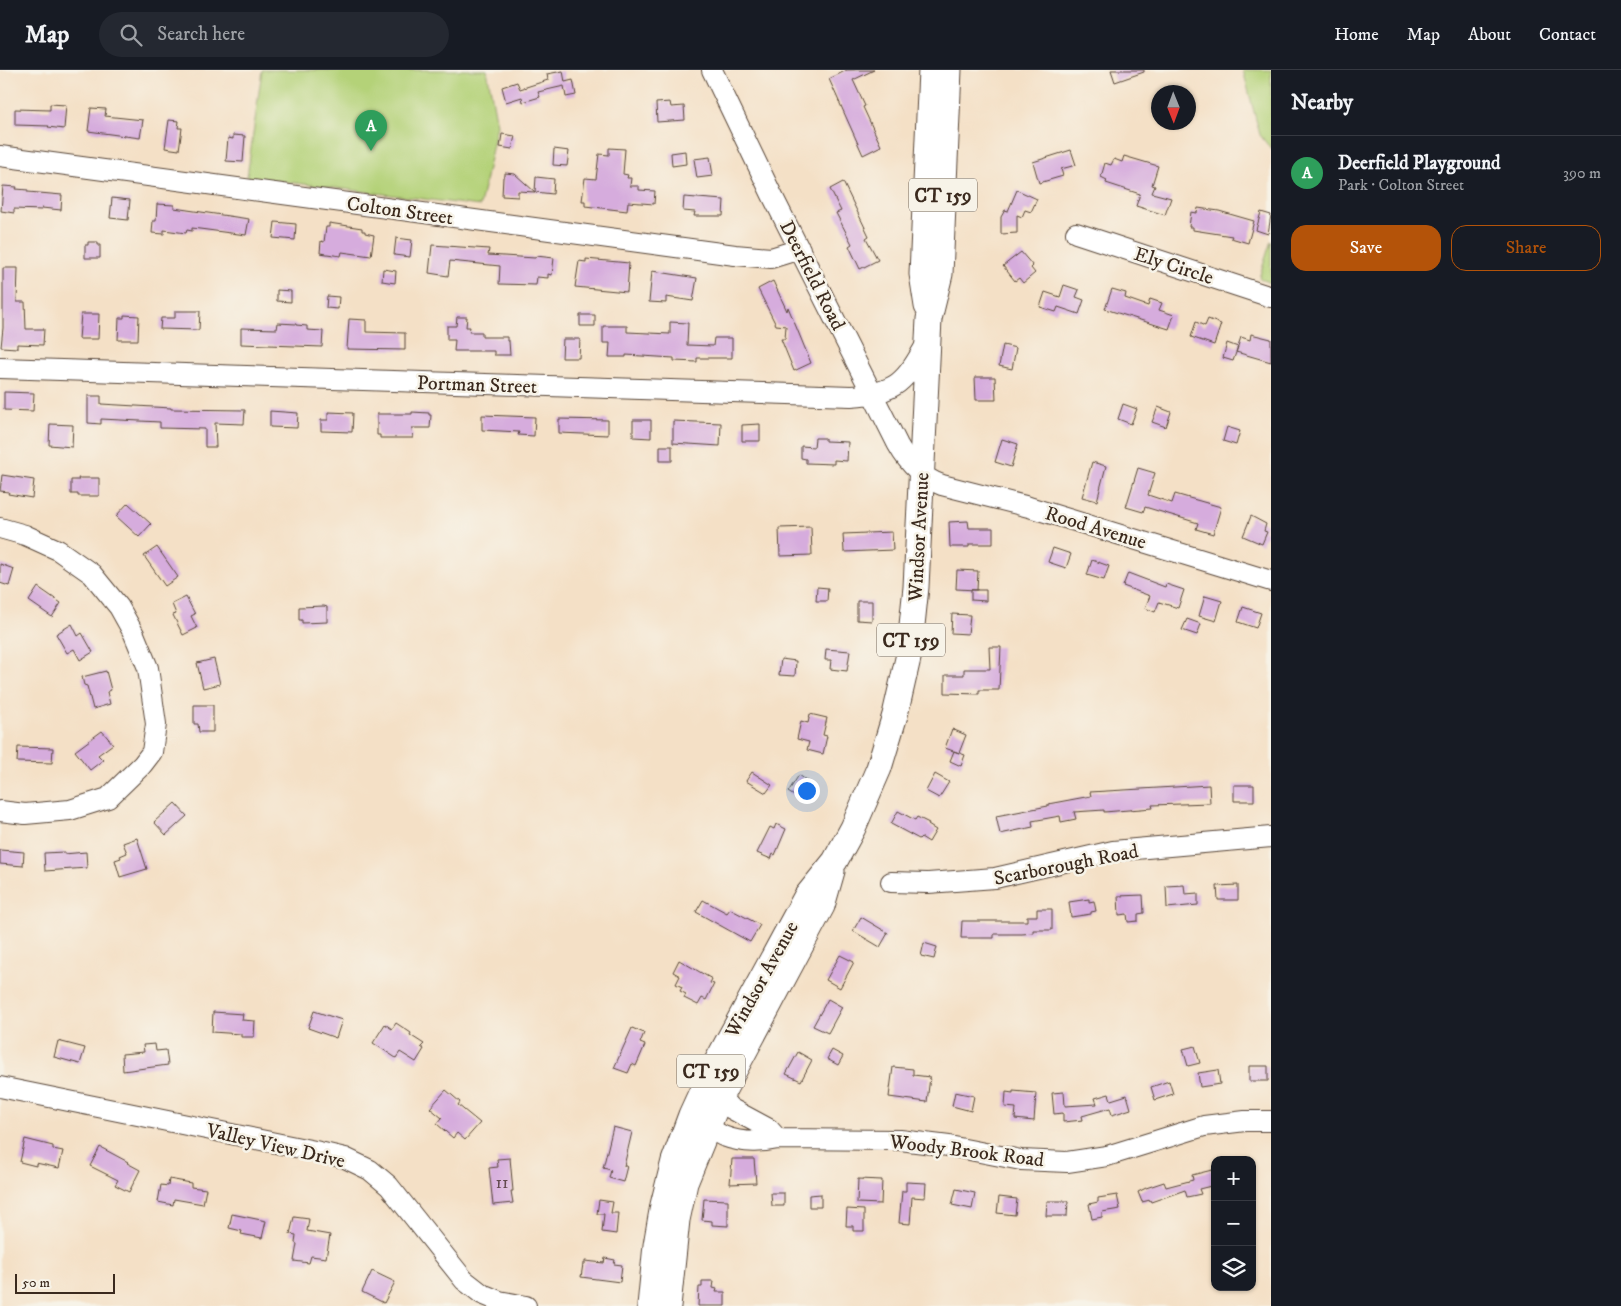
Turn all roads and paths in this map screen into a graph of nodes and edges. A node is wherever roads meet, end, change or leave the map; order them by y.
1 (712, 70) edge
2 (931, 70) edge
3 (949, 70) edge
4 (0, 156) edge
5 (1076, 233) dead end
6 (800, 249) junction
7 (1271, 297) edge
8 (929, 329) junction
9 (0, 368) edge
10 (872, 393) junction
11 (922, 474) junction
12 (0, 528) edge
13 (1271, 581) edge
14 (0, 811) edge
15 (1271, 838) edge
16 (891, 882) dead end
17 (0, 1087) edge
18 (713, 1089) junction
19 (700, 1120) junction
20 (1271, 1121) edge
21 (778, 1139) junction
22 (526, 1306) edge
23 (650, 1306) edge
24 (668, 1306) edge

1 - 6 street, Deerfield Road
2 - 8 main road, Windsor Avenue / CT 159
3 - 8 main road, Windsor Avenue / CT 159
4 - 6 street, Colton Street
5 - 7 street, Ely Circle
6 - 10 street, Deerfield Road
8 - 10 street, Portman Street
8 - 11 main road, Windsor Avenue / CT 159
9 - 10 street, Portman Street
10 - 11 street, Deerfield Road
11 - 13 street, Rood Avenue
11 - 18 main road, Windsor Avenue / CT 159
12 - 14 street
15 - 16 street, Scarborough Road
17 - 22 street, Valley View Drive
18 - 19 main road, Windsor Avenue / CT 159
18 - 21 street
19 - 21 street, Woody Brook Road
19 - 23 main road, Windsor Avenue / CT 159
19 - 24 main road, Windsor Avenue / CT 159
20 - 21 street, Woody Brook Road

